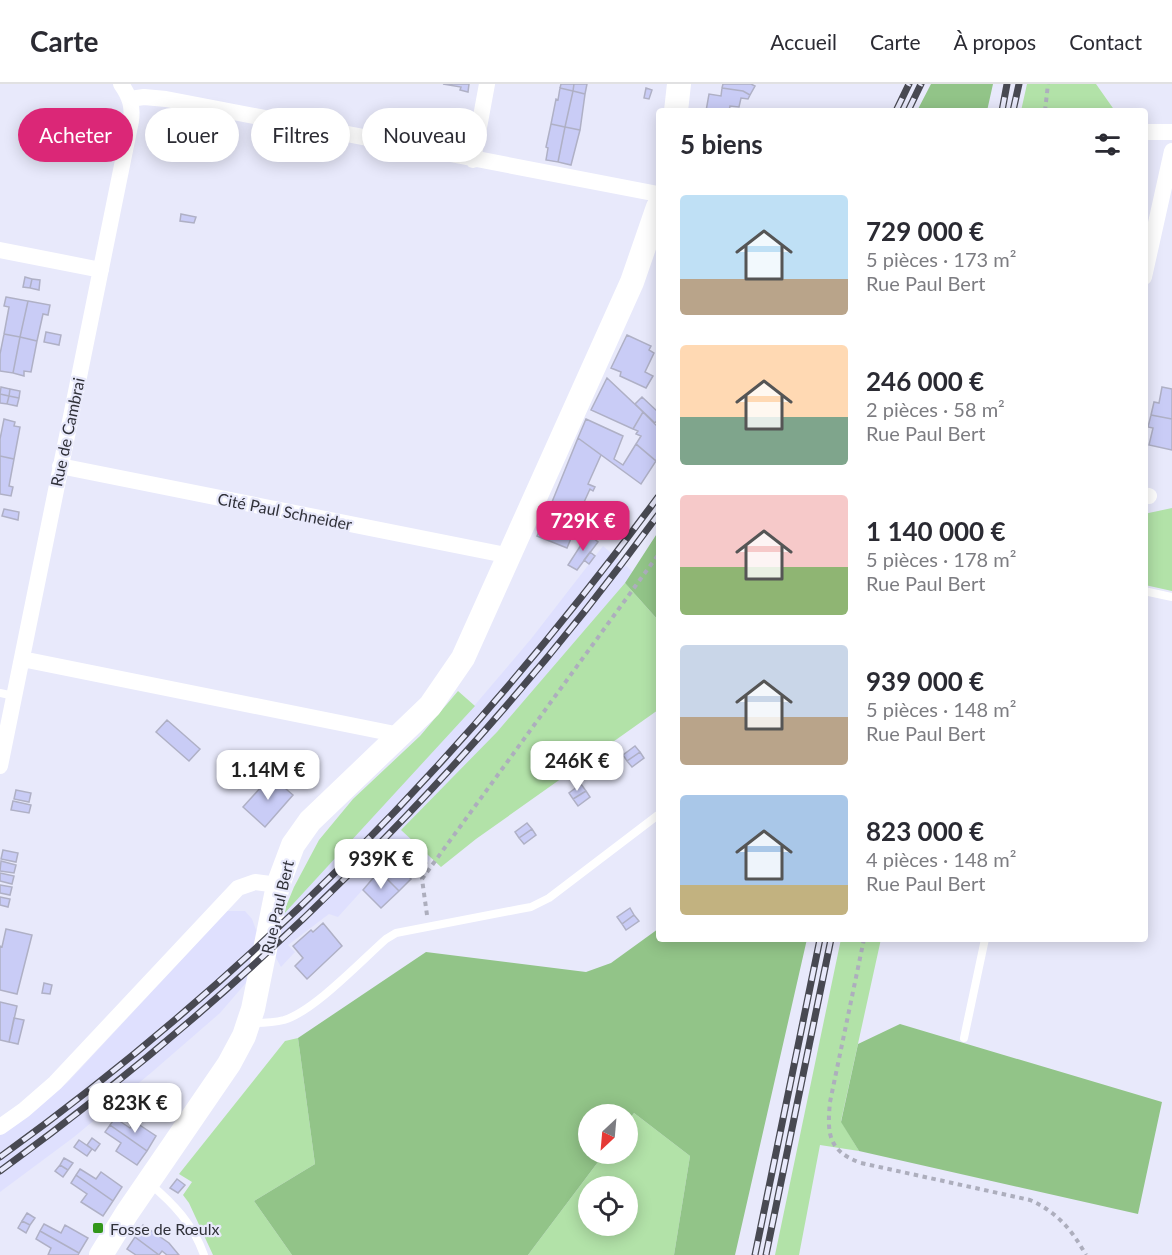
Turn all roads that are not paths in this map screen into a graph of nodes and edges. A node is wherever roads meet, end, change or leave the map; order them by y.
1 (121, 84) edge
2 (487, 84) edge
3 (679, 84) edge
4 (130, 99) junction
5 (483, 108) edge
6 (676, 108) edge
7 (1148, 132) edge
8 (1172, 132) edge
9 (362, 137) edge
10 (1172, 151) edge
11 (487, 162) edge
12 (656, 194) edge
13 (656, 213) edge
14 (0, 250) edge
15 (1148, 259) edge
16 (101, 270) junction
17 (60, 466) junction
18 (510, 556) junction
19 (1148, 592) edge
20 (1172, 597) edge
21 (22, 658) junction
22 (7, 694) edge
23 (400, 735) junction
24 (0, 766) edge
25 (656, 817) edge
26 (278, 885) junction
27 (984, 942) edge
28 (249, 1023) junction
29 (964, 1038) dead end
30 (0, 1127) edge
31 (149, 1182) junction
32 (101, 1255) edge
33 (204, 1255) edge

1 - 4 street
2 - 5 street
3 - 6 street
4 - 9 street
4 - 16 street, Rue de Cambrai
7 - 8 street
10 - 15 street
11 - 12 street
13 - 18 street, Rue Paul Bert
14 - 16 street
16 - 17 street, Rue de Cambrai
17 - 18 street, Cité Paul Schneider
17 - 21 street, Rue de Cambrai
18 - 23 street, Rue Paul Bert
19 - 20 lane
21 - 22 street, Rue de Cambrai
21 - 23 street
22 - 24 street, Rue de Cambrai
23 - 26 street, Rue Paul Bert
25 - 28 lane
26 - 28 street, Rue Paul Bert
26 - 30 street
27 - 29 lane
28 - 31 street, Rue Paul Bert
31 - 32 street, Rue Paul Bert
31 - 33 lane

